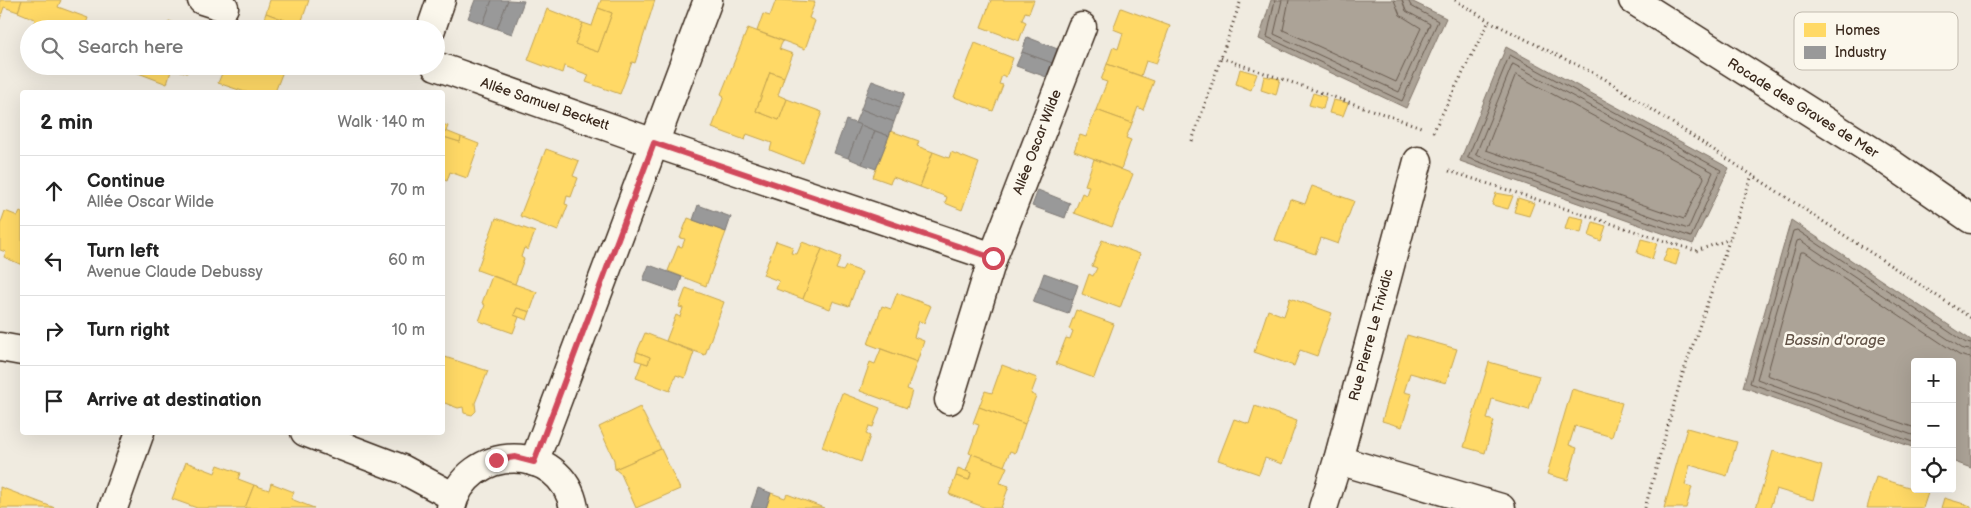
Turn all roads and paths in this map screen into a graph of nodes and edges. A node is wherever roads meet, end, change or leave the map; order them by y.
1 (440, 0) edge
2 (708, 0) edge
3 (1241, 0) edge
4 (1455, 0) edge
5 (1633, 0) edge
6 (434, 20) edge
7 (1489, 21) junction
8 (1082, 27) dead end
9 (1221, 58) junction
10 (445, 69) edge
11 (1433, 131) junction
12 (1192, 141) dead end
13 (654, 143) junction
14 (1418, 161) junction
15 (1752, 175) junction
16 (1971, 219) edge
17 (1730, 239) junction
18 (993, 258) junction
19 (1971, 318) edge
20 (0, 348) edge
21 (20, 351) edge
22 (949, 400) dead end
23 (139, 435) edge
24 (313, 435) edge
25 (1338, 460) junction
26 (534, 462) junction
27 (452, 502) edge
28 (113, 508) edge
29 (574, 508) edge
30 (1323, 508) edge
31 (1501, 508) edge
32 (1645, 508) edge

1 - 6 street
2 - 13 street
3 - 9 path
4 - 7 path
5 - 16 street, Rocade des Graves de Mer
7 - 11 path
7 - 15 path
8 - 18 street, Allée Oscar Wilde
9 - 11 path
9 - 12 path
10 - 13 street, Allée Samuel Beckett
11 - 14 path
13 - 18 street
13 - 26 street
14 - 17 path
14 - 25 street, Rue Pierre Le Trividic
15 - 17 path
15 - 19 path
17 - 32 path
18 - 22 street, Allée Oscar Wilde
20 - 21 street
23 - 28 street
24 - 27 street
25 - 30 street, Rue Pierre Le Trividic
25 - 31 street
26 - 27 street
26 - 29 street

